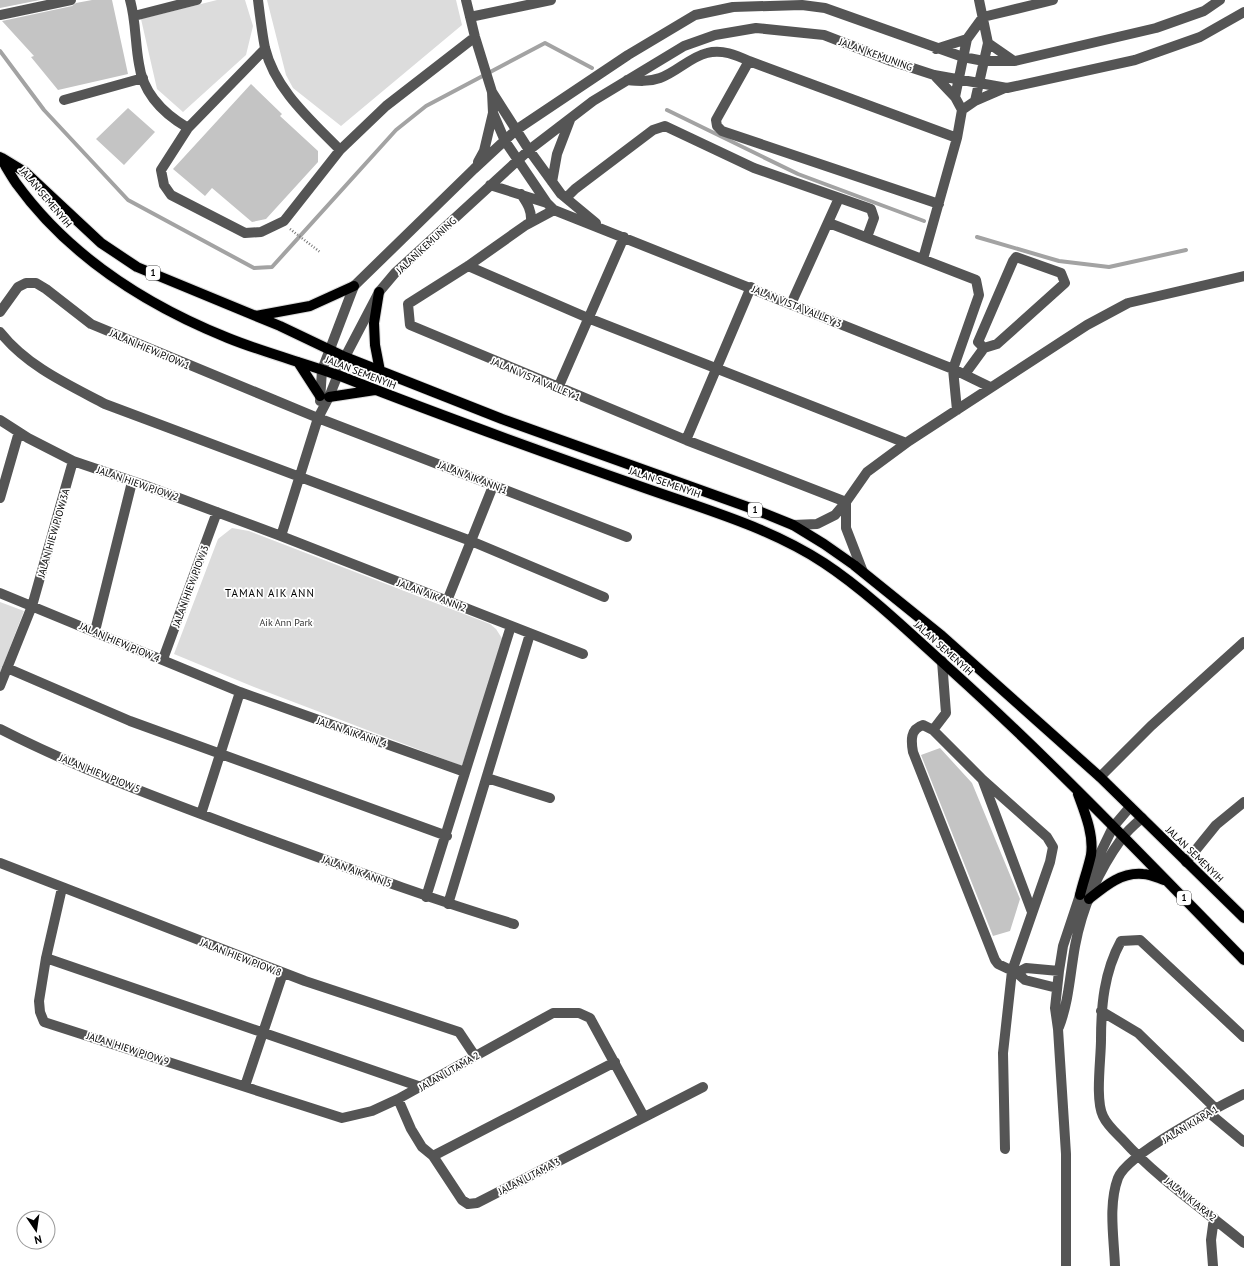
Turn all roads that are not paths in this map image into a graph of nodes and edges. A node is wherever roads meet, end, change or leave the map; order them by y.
1 (71, 0) edge
2 (130, 0) edge
3 (197, 0) edge
4 (258, 0) edge
5 (466, 0) edge
6 (551, 0) edge
7 (979, 0) edge
8 (1053, 0) edge
9 (1220, 0) edge
10 (1244, 12) edge
11 (0, 15) edge
12 (134, 16) junction
13 (470, 17) junction
14 (983, 17) junction
15 (475, 37) junction
16 (967, 39) junction
17 (988, 43) junction
18 (936, 49) junction
19 (266, 50) junction
20 (963, 57) junction
21 (749, 61) junction
22 (984, 61) junction
23 (1015, 61) junction
24 (934, 75) junction
25 (143, 78) junction
26 (626, 80) junction
27 (958, 80) junction
28 (979, 84) junction
29 (491, 88) junction
30 (1007, 88) junction
31 (955, 97) junction
32 (64, 100) dead end
33 (975, 101) junction
34 (962, 110) junction
35 (493, 113) junction
36 (570, 120) junction
37 (188, 128) junction
38 (516, 130) junction
39 (957, 138) junction
40 (505, 141) junction
41 (340, 150) junction
42 (529, 150) junction
43 (0, 157) edge
44 (517, 160) junction
45 (474, 169) junction
46 (552, 182) junction
47 (490, 185) junction
48 (520, 194) junction
49 (566, 198) junction
50 (839, 198) junction
51 (939, 204) junction
52 (551, 206) junction
53 (829, 223) junction
54 (526, 226) junction
55 (602, 228) junction
56 (624, 237) junction
57 (867, 238) junction
58 (923, 259) junction
59 (468, 266) junction
60 (1244, 276) edge
61 (354, 286) junction
62 (751, 288) junction
63 (379, 292) junction
64 (791, 304) junction
65 (0, 312) edge
66 (256, 316) junction
67 (588, 318) junction
68 (0, 332) edge
69 (984, 348) junction
70 (329, 350) junction
71 (344, 357) junction
72 (298, 362) junction
73 (717, 367) junction
74 (953, 369) junction
75 (322, 370) junction
76 (380, 370) junction
77 (965, 374) junction
78 (337, 375) junction
79 (990, 387) junction
80 (558, 388) junction
81 (376, 390) junction
82 (325, 396) junction
83 (957, 410) junction
84 (318, 418) junction
85 (0, 420) edge
86 (20, 432) junction
87 (686, 440) junction
88 (906, 443) junction
89 (73, 461) junction
90 (299, 477) junction
91 (132, 482) junction
92 (493, 486) junction
93 (0, 498) edge
94 (846, 502) junction
95 (217, 512) junction
96 (793, 525) junction
97 (281, 536) junction
98 (627, 537) dead end
99 (471, 541) junction
100 (863, 572) junction
101 (0, 593) edge
102 (604, 597) dead end
103 (447, 602) junction
104 (32, 606) junction
105 (511, 626) junction
106 (95, 631) junction
107 (530, 634) junction
108 (1244, 642) edge
109 (583, 654) dead end
110 (163, 659) junction
111 (942, 661) junction
112 (7, 668) junction
113 (0, 686) edge
114 (240, 692) junction
115 (0, 730) edge
116 (933, 730) junction
117 (219, 755) junction
118 (465, 772) junction
119 (1100, 777) junction
120 (487, 778) junction
121 (982, 780) junction
122 (1077, 791) junction
123 (550, 798) dead end
124 (1244, 802) edge
125 (1130, 807) junction
126 (201, 814) junction
127 (1142, 818) junction
128 (1113, 826) junction
129 (447, 836) junction
130 (1123, 837) junction
131 (1186, 862) junction
132 (0, 863) edge
133 (1166, 881) junction
134 (62, 888) junction
135 (426, 897) junction
136 (1084, 897) junction
137 (448, 904) junction
138 (1032, 912) junction
139 (1244, 918) edge
140 (514, 924) dead end
141 (46, 958) junction
142 (1244, 960) edge
143 (1059, 971) junction
144 (1014, 972) junction
145 (283, 973) junction
146 (1057, 988) junction
147 (1102, 1011) junction
148 (1058, 1029) junction
149 (262, 1032) junction
150 (1244, 1037) edge
151 (475, 1056) junction
152 (615, 1062) junction
153 (245, 1086) junction
154 (421, 1087) junction
155 (703, 1087) dead end
156 (1244, 1094) edge
157 (398, 1099) junction
158 (1212, 1110) junction
159 (644, 1117) junction
160 (342, 1118) joint
161 (1244, 1142) edge
162 (1005, 1149) dead end
163 (433, 1156) junction
164 (1137, 1156) junction
165 (1214, 1218) junction
166 (1244, 1243) edge
167 (1066, 1266) edge
168 (1115, 1266) edge
169 (1213, 1266) edge

1 - 11 street
2 - 12 street
3 - 12 street
4 - 19 street
5 - 13 street
6 - 13 street
7 - 14 street
8 - 14 street
9 - 23 street, JALAN KEMUNING
10 - 30 street, JALAN KEMUNING
12 - 25 street
13 - 15 street
14 - 16 street
14 - 17 street
15 - 29 street
15 - 41 street
16 - 18 street
16 - 20 street
17 - 22 street
17 - 23 street
18 - 20 street, JALAN KEMUNING
18 - 38 street, JALAN KEMUNING
19 - 37 street
19 - 41 street
20 - 22 street, JALAN KEMUNING
20 - 27 street
21 - 26 street
21 - 39 street
21 - 51 street
22 - 23 street, JALAN KEMUNING
22 - 28 street
24 - 26 street, JALAN KEMUNING
24 - 27 street, JALAN KEMUNING
24 - 31 street
25 - 32 street
25 - 37 street
26 - 36 street, JALAN KEMUNING
27 - 28 street, JALAN KEMUNING
27 - 31 street
28 - 30 street, JALAN KEMUNING
28 - 33 street
29 - 35 street
29 - 38 street
30 - 33 street
31 - 34 street
33 - 34 street
34 - 39 street
35 - 40 street
35 - 45 street
36 - 42 street, JALAN KEMUNING
36 - 46 street
37 - 41 street
38 - 40 street, JALAN KEMUNING
38 - 42 street
39 - 51 street
40 - 44 street
40 - 45 street, JALAN KEMUNING
42 - 44 street, JALAN KEMUNING
42 - 46 street, JALAN VISTA VALLEY 3
43 - 66 main road, JALAN SEMENYIH / 1
43 - 72 main road, JALAN SEMENYIH / 1
44 - 47 street, JALAN KEMUNING
44 - 52 street
45 - 61 street, JALAN KEMUNING
46 - 49 street, JALAN VISTA VALLEY 3
47 - 48 street, JALAN VISTA VALLEY 3
47 - 63 street, JALAN KEMUNING
48 - 52 street, JALAN VISTA VALLEY 3
48 - 54 street
49 - 50 street
49 - 55 street, JALAN VISTA VALLEY 3
50 - 53 street
50 - 57 street
51 - 58 street
52 - 54 street, JALAN VISTA VALLEY 1
52 - 55 street, JALAN VISTA VALLEY 3
53 - 57 street
53 - 64 street
54 - 59 street, JALAN VISTA VALLEY 1
55 - 56 street, JALAN VISTA VALLEY 3
56 - 62 street, JALAN VISTA VALLEY 3
56 - 67 street
57 - 58 street
58 - 74 street
59 - 67 street
59 - 80 street, JALAN VISTA VALLEY 1
60 - 79 street
61 - 66 main road
61 - 70 street, JALAN KEMUNING
62 - 64 street, JALAN VISTA VALLEY 3
62 - 73 street
63 - 71 street, JALAN KEMUNING
63 - 76 main road
64 - 74 street, JALAN VISTA VALLEY 3
65 - 84 street, JALAN HIEW PIOW 1
66 - 70 main road, JALAN SEMENYIH / 1
67 - 73 street
67 - 80 street
68 - 90 street
69 - 69 street
69 - 77 street
70 - 71 main road, JALAN SEMENYIH / 1
70 - 75 street, JALAN KEMUNING
71 - 76 main road, JALAN SEMENYIH / 1
71 - 78 street, JALAN KEMUNING
72 - 75 main road, JALAN SEMENYIH / 1
72 - 82 main road
73 - 87 street
73 - 88 street
74 - 77 street, JALAN VISTA VALLEY 3
74 - 83 street
75 - 78 main road, JALAN SEMENYIH / 1
75 - 82 street, JALAN KEMUNING
76 - 96 main road, JALAN SEMENYIH / 1
77 - 79 street, JALAN VISTA VALLEY 3
78 - 81 main road, JALAN SEMENYIH / 1
78 - 82 street, JALAN KEMUNING
79 - 83 street
80 - 87 street, JALAN VISTA VALLEY 1
81 - 82 main road
81 - 111 main road, JALAN SEMENYIH / 1
82 - 84 street, JALAN KEMUNING
83 - 88 street
84 - 90 street, JALAN KEMUNING
84 - 92 street, JALAN AIK ANN 1
85 - 86 street, JALAN HIEW PIOW 2
86 - 89 street, JALAN HIEW PIOW 2
86 - 93 street
87 - 94 street, JALAN VISTA VALLEY 1
88 - 94 street
89 - 91 street, JALAN HIEW PIOW 2
89 - 104 street, JALAN HIEW PIOW 3A
90 - 97 street, JALAN KEMUNING
90 - 99 street
91 - 95 street, JALAN HIEW PIOW 2
91 - 106 street
92 - 98 street, JALAN AIK ANN 1
92 - 99 street
94 - 96 street
94 - 100 street
95 - 97 street, JALAN HIEW PIOW 2
95 - 110 street, JALAN HIEW PIOW 3
96 - 100 main road, JALAN SEMENYIH / 1
97 - 103 street, JALAN AIK ANN 2
99 - 102 street
99 - 103 street
100 - 119 main road, JALAN SEMENYIH / 1
101 - 104 street, JALAN HIEW PIOW 4
103 - 105 street, JALAN AIK ANN 2
104 - 106 street, JALAN HIEW PIOW 4
104 - 112 street, JALAN HIEW PIOW 3A
105 - 107 street, JALAN AIK ANN 2
105 - 118 street
106 - 110 street, JALAN HIEW PIOW 4
107 - 109 street, JALAN AIK ANN 2
107 - 120 street
108 - 119 street
110 - 114 street, JALAN HIEW PIOW 4
111 - 116 street
111 - 122 main road, JALAN SEMENYIH / 1
112 - 113 street, JALAN HIEW PIOW 3A
112 - 117 street
114 - 117 street
114 - 118 street, JALAN AIK ANN 4
115 - 126 street, JALAN HIEW PIOW 5
116 - 121 street
116 - 144 street
117 - 126 street
117 - 129 street
118 - 129 street
119 - 125 main road, JALAN SEMENYIH / 1
120 - 123 street
120 - 137 street
121 - 138 street
121 - 138 street
122 - 128 main road, JALAN SEMENYIH / 1
122 - 136 main road
124 - 131 street
125 - 127 main road, JALAN SEMENYIH / 1
125 - 128 street
126 - 135 street, JALAN AIK ANN 5
127 - 130 street
127 - 131 main road, JALAN SEMENYIH / 1
128 - 130 main road, JALAN SEMENYIH / 1
128 - 136 street
129 - 135 street
130 - 133 main road, JALAN SEMENYIH / 1
130 - 136 street
131 - 139 main road, JALAN SEMENYIH / 1
132 - 134 street, JALAN HIEW PIOW 8
133 - 136 main road
133 - 142 main road, JALAN SEMENYIH / 1
134 - 141 street, JALAN HIEW PIOW 9
134 - 145 street, JALAN HIEW PIOW 8
135 - 137 street, JALAN AIK ANN 5
136 - 143 street
136 - 148 street
137 - 140 street, JALAN AIK ANN 5
138 - 144 street
141 - 149 street
141 - 153 street, JALAN HIEW PIOW 9
143 - 144 street
143 - 146 street
144 - 146 street
144 - 162 street
145 - 149 street
145 - 151 street, JALAN HIEW PIOW 8
146 - 148 street
147 - 150 street, JALAN KIARA 2
147 - 158 street
147 - 164 street, JALAN KIARA 2
148 - 167 street
149 - 153 street
149 - 154 street
151 - 152 street, JALAN UTAMA 2
151 - 154 street, JALAN UTAMA 2
152 - 159 street
152 - 163 street
153 - 160 street, JALAN HIEW PIOW 9
154 - 157 street, JALAN UTAMA 2
155 - 159 street, JALAN UTAMA 3
156 - 158 street, JALAN KIARA 1
157 - 160 street, JALAN UTAMA 2
157 - 163 street, JALAN UTAMA 3
158 - 161 street
158 - 164 street, JALAN KIARA 1
159 - 163 street, JALAN UTAMA 3
164 - 165 street, JALAN KIARA 2
164 - 168 street, JALAN KIARA 1
165 - 166 street, JALAN KIARA 2
165 - 169 street

